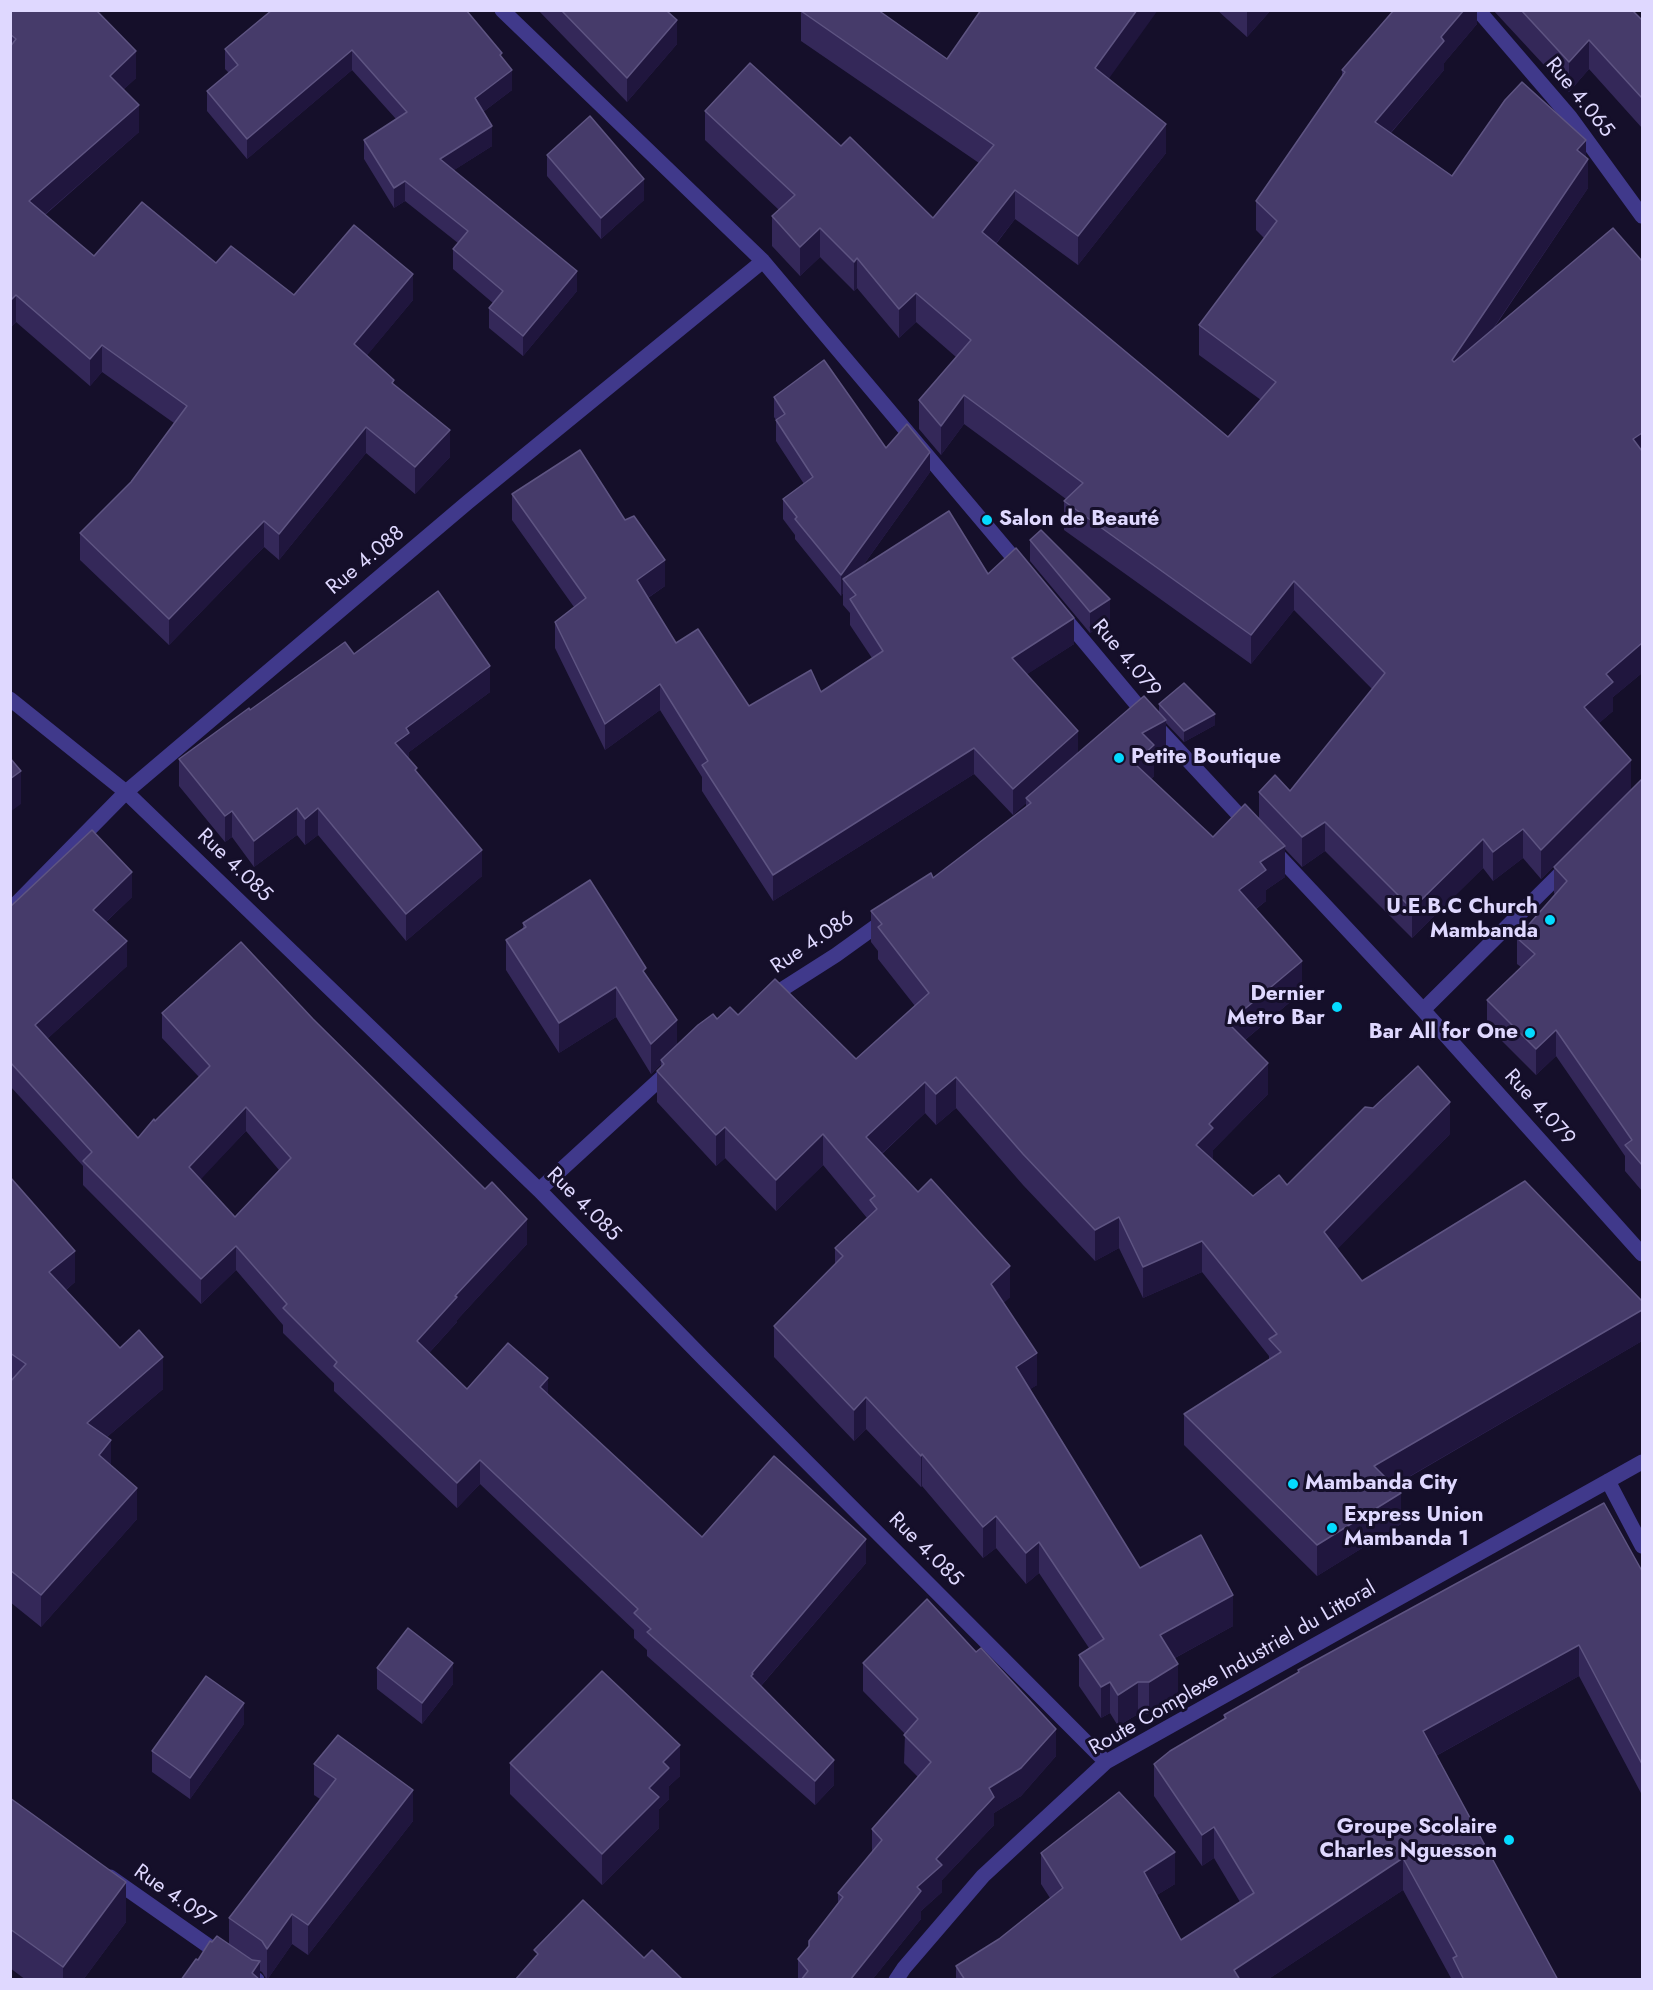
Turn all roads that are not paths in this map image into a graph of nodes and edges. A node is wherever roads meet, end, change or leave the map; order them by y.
1 (502, 10) edge
2 (1479, 10) edge
3 (1642, 216) edge
4 (763, 261) junction
5 (1036, 583) edge
6 (1051, 602) edge
7 (10, 699) edge
8 (126, 792) junction
9 (1575, 859) edge
10 (10, 910) edge
11 (894, 914) edge
12 (750, 1010) edge
13 (1423, 1010) junction
14 (685, 1056) edge
15 (539, 1190) junction
16 (1642, 1254) edge
17 (1642, 1462) edge
18 (1608, 1481) junction
19 (1642, 1546) edge
20 (1106, 1762) junction
21 (96, 1867) edge
22 (904, 1976) edge
23 (257, 1980) edge

1 - 4 street
2 - 3 street, Rue 4.065
4 - 5 street
4 - 8 street, Rue 4.088
6 - 13 street, Rue 4.079
7 - 8 street, Rue 4.085
8 - 10 street, Rue 4.088
8 - 15 street, Rue 4.085
9 - 13 street
11 - 12 street, Rue 4.086
13 - 16 street, Rue 4.079
14 - 15 street
15 - 20 street, Rue 4.085
17 - 18 street, Route Complexe Industriel du Littoral
18 - 19 street
18 - 20 street, Route Complexe Industriel du Littoral
20 - 22 street, Route Complexe Industriel du Littoral
21 - 23 street, Rue 4.097

